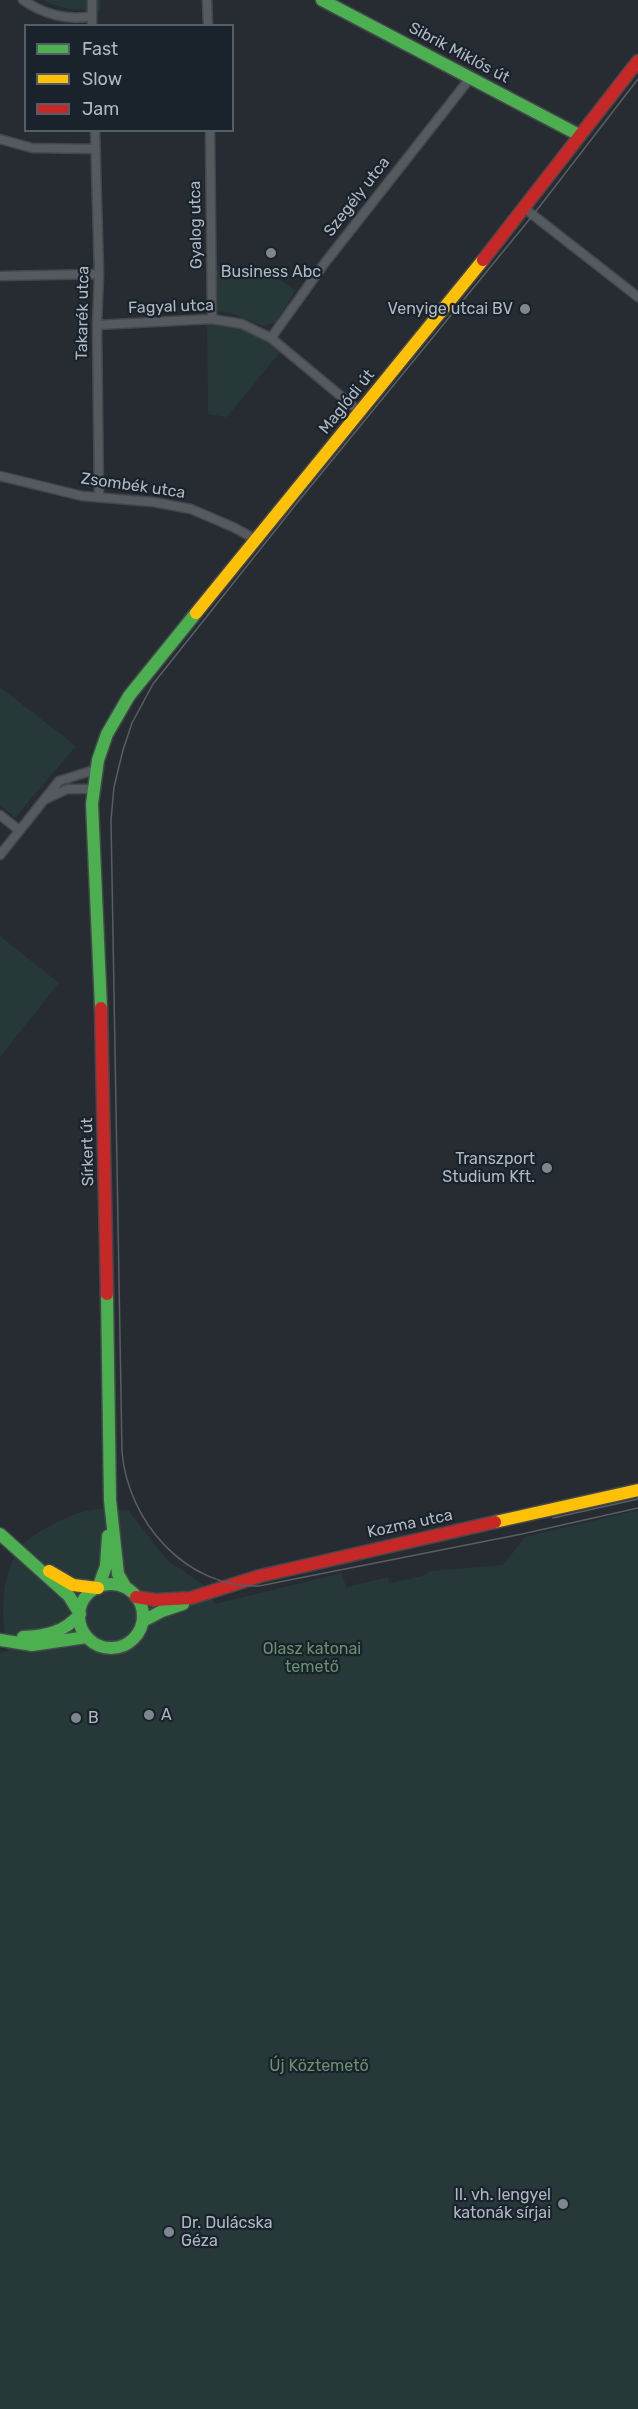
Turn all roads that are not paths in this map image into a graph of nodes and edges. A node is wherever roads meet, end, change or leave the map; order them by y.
1 (23, 0) edge
2 (92, 0) edge
3 (207, 0) edge
4 (322, 0) edge
5 (92, 21) edge
6 (208, 24) edge
7 (638, 61) edge
8 (471, 77) junction
9 (95, 132) edge
10 (210, 132) edge
11 (579, 135) junction
12 (0, 138) edge
13 (95, 150) junction
14 (524, 208) junction
15 (99, 274) junction
16 (0, 276) edge
17 (638, 297) edge
18 (212, 319) junction
19 (97, 325) junction
20 (271, 338) junction
21 (360, 412) junction
22 (0, 476) edge
23 (99, 496) junction
24 (257, 540) junction
25 (94, 770) junction
26 (92, 789) junction
27 (41, 803) junction
28 (0, 815) edge
29 (19, 831) junction
30 (0, 855) edge
31 (638, 1490) edge
32 (111, 1514) junction
33 (0, 1534) edge
34 (41, 1569) junction
35 (98, 1588) junction
36 (126, 1588) junction
37 (136, 1597) junction
38 (191, 1598) junction
39 (80, 1614) junction
40 (143, 1621) junction
41 (87, 1637) junction
42 (0, 1638) edge

1 - 5 street
2 - 5 street
3 - 6 street
4 - 8 street, Sibrik Miklós út
7 - 11 street, Maglódi út
8 - 11 street, Sibrik Miklós út
8 - 20 street, Szegély utca
9 - 13 street, Takarék utca
10 - 18 street, Gyalog utca
11 - 14 street, Maglódi út
12 - 13 street
13 - 15 street, Takarék utca
14 - 17 street
14 - 21 street, Maglódi út
15 - 16 street
15 - 19 street, Takarék utca
18 - 19 street, Fagyal utca
18 - 20 street, Fagyal utca
19 - 23 street, Takarék utca
20 - 21 street, Fagyal utca
21 - 24 street, Maglódi út
22 - 23 street, Zsombék utca
23 - 24 street, Zsombék utca
24 - 25 street, Maglódi út
25 - 26 street, Maglódi út
25 - 27 street
26 - 27 street
26 - 32 street, Sírkert út
27 - 29 street
28 - 29 street
29 - 30 street
31 - 38 street, Kozma utca
32 - 35 street, Sírkert út
32 - 36 street, Sírkert út
33 - 34 street
34 - 35 street
34 - 39 street
35 - 36 street
35 - 39 street, Kozma utca
36 - 37 street
37 - 38 street, Kozma utca
37 - 40 street
38 - 40 street, Kozma utca
39 - 41 street
39 - 42 street, Kozma utca
40 - 41 street, Kozma utca
41 - 42 street, Kozma utca

